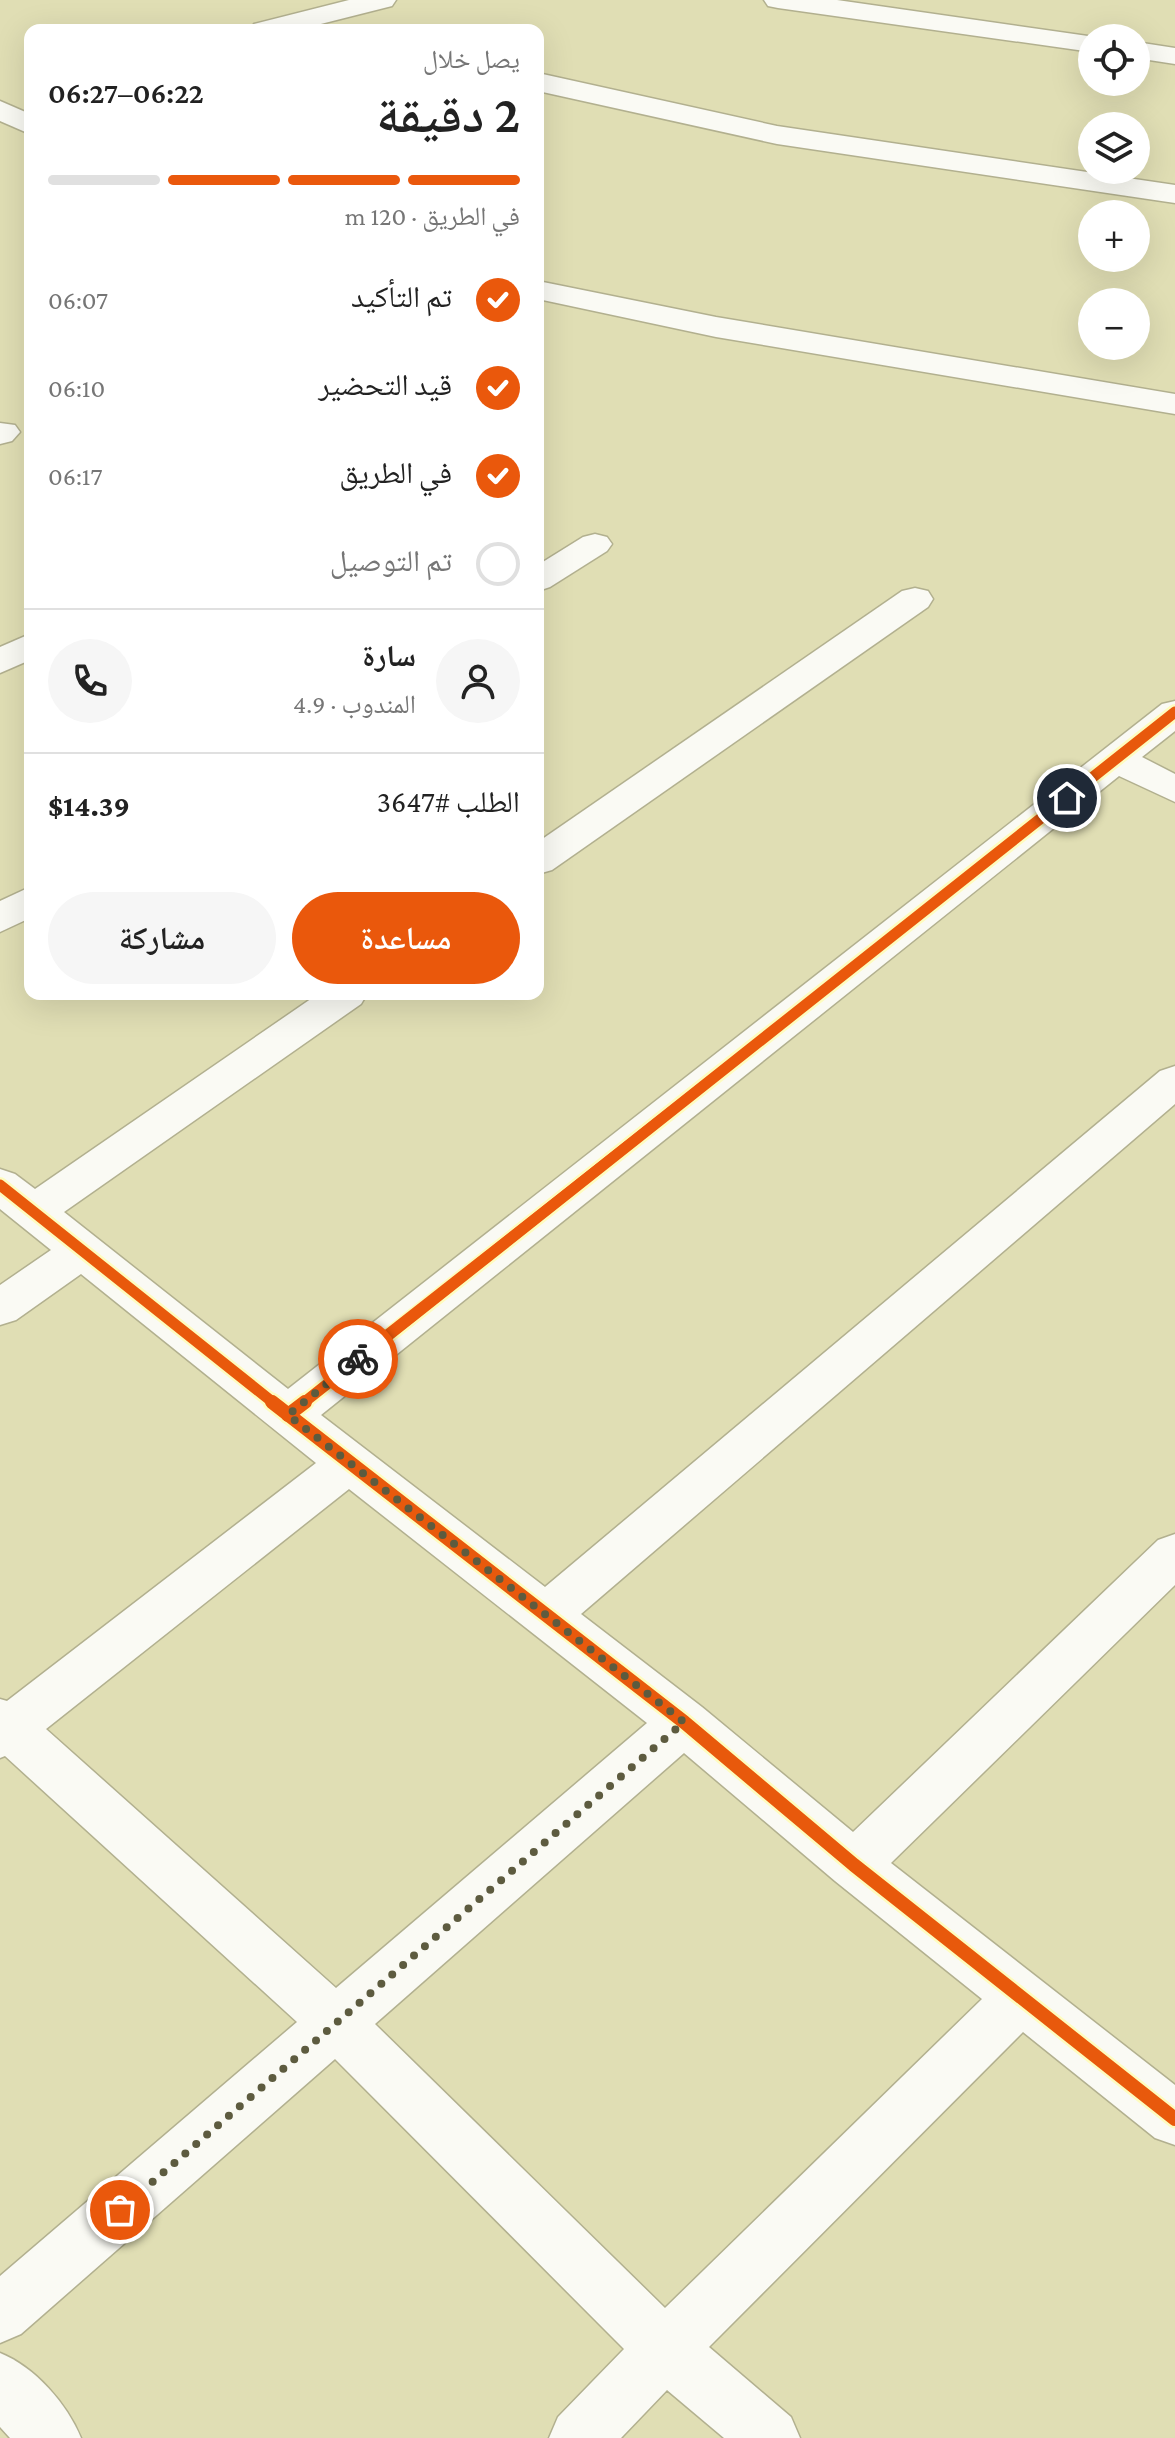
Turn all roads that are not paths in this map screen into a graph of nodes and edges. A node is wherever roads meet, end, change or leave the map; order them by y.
1 (382, 0) edge
2 (778, 0) edge
3 (297, 24) edge
4 (1078, 42) edge
5 (1150, 52) edge
6 (1175, 56) edge
7 (544, 83) edge
8 (24, 91) edge
9 (0, 97) edge
10 (0, 110) edge
11 (24, 122) edge
12 (1175, 194) edge
13 (544, 291) edge
14 (1175, 404) edge
15 (595, 544) dead end
16 (544, 576) edge
17 (915, 599) dead end
18 (24, 648) edge
19 (0, 662) edge
20 (1175, 712) edge
21 (1116, 759) junction
22 (1175, 790) edge
23 (544, 857) edge
24 (24, 904) edge
25 (0, 919) edge
26 (337, 1000) edge
27 (1167, 1099) edge
28 (17, 1198) edge
29 (82, 1251) junction
30 (0, 1308) edge
31 (288, 1415) junction
32 (349, 1463) junction
33 (1175, 1554) edge
34 (546, 1615) junction
35 (684, 1722) junction
36 (3, 1728) edge
37 (854, 1865) junction
38 (1021, 1997) junction
39 (336, 2023) junction
40 (1175, 2119) edge
41 (0, 2314) edge
42 (665, 2349) junction
43 (0, 2383) edge
44 (51, 2438) edge
45 (579, 2438) edge
46 (770, 2438) edge

1 - 3 street
2 - 4 street
5 - 6 street
7 - 12 street
8 - 9 street
10 - 11 street
13 - 14 street
15 - 16 street
17 - 23 street
18 - 19 street
20 - 21 street
21 - 22 street
21 - 31 street
24 - 25 street
26 - 28 street
27 - 34 street
28 - 29 street
29 - 30 street
29 - 31 street
31 - 32 street
32 - 34 street
32 - 36 street
33 - 37 street
34 - 35 street
35 - 37 street
35 - 39 street
36 - 39 street
37 - 38 street
38 - 40 street
38 - 42 street
39 - 41 street
39 - 42 street
42 - 45 street
42 - 46 street
43 - 44 street

